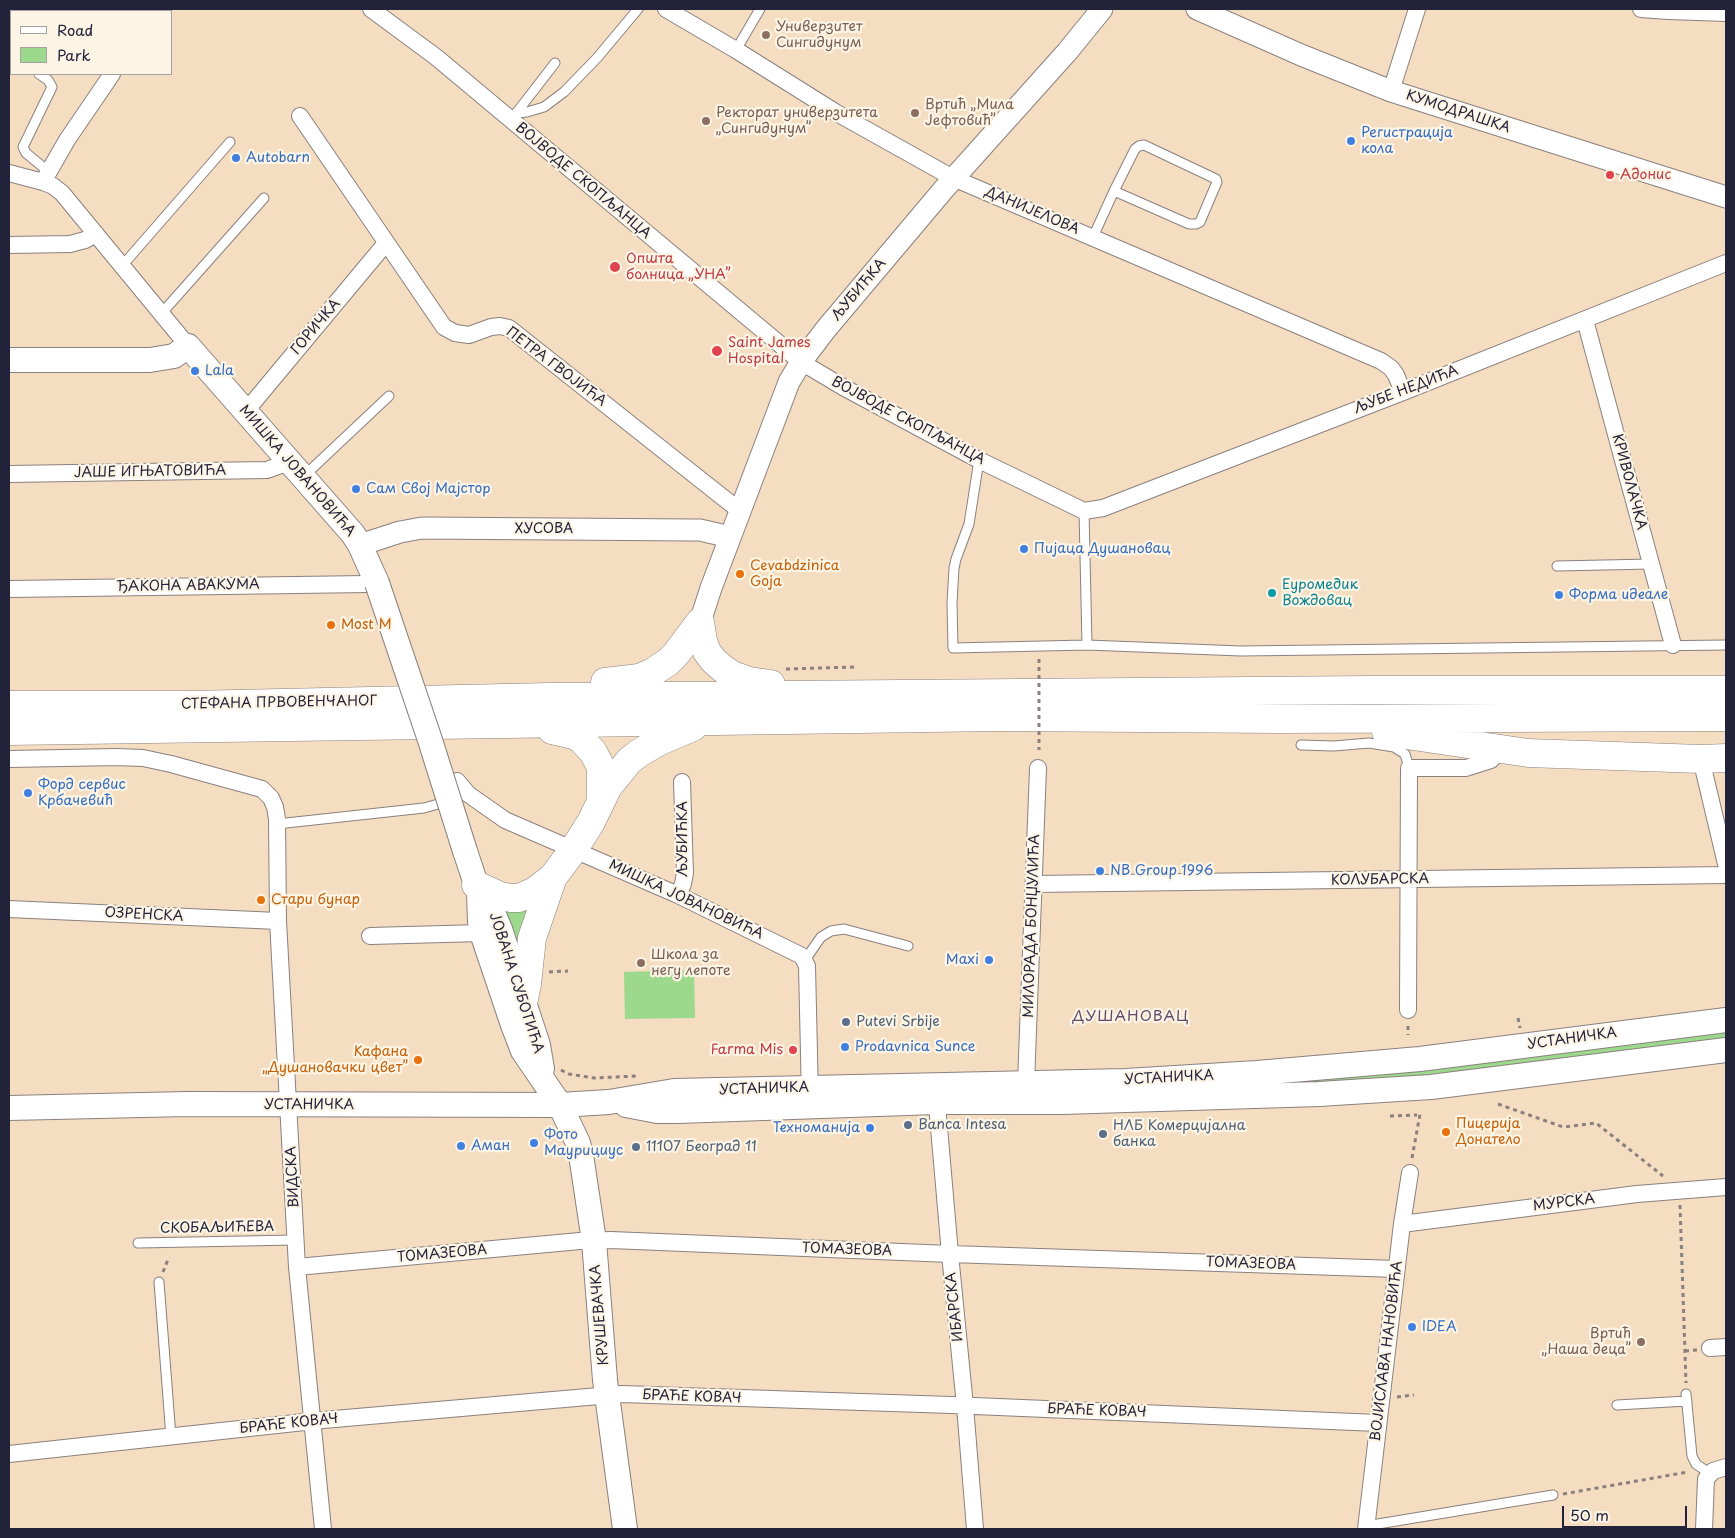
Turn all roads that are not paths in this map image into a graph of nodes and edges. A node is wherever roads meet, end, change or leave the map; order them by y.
1 (372, 9) edge
2 (638, 9) edge
3 (666, 9) edge
4 (760, 9) edge
5 (1102, 9) edge
6 (1197, 9) edge
7 (1417, 9) edge
8 (1641, 9) edge
9 (1726, 13) edge
10 (736, 50) junction
11 (556, 64) dead end
12 (40, 75) edge
13 (111, 75) edge
14 (1391, 91) junction
15 (300, 116) dead end
16 (513, 117) junction
17 (230, 142) dead end
18 (9, 173) edge
19 (46, 177) junction
20 (954, 178) junction
21 (1114, 191) junction
22 (1726, 197) edge
23 (264, 198) dead end
24 (96, 234) junction
25 (1093, 237) junction
26 (386, 243) junction
27 (9, 245) edge
28 (1726, 263) edge
29 (122, 266) junction
30 (161, 314) junction
31 (1585, 320) junction
32 (188, 346) junction
33 (9, 360) edge
34 (801, 362) junction
35 (1403, 392) junction
36 (389, 396) dead end
37 (246, 411) junction
38 (979, 460) junction
39 (296, 469) junction
40 (9, 474) edge
41 (740, 511) junction
42 (1084, 511) junction
43 (730, 537) junction
44 (360, 545) junction
45 (1651, 564) junction
46 (1557, 566) dead end
47 (372, 584) junction
48 (9, 588) edge
49 (700, 622) junction
50 (1087, 645) junction
51 (1673, 645) junction
52 (1726, 645) edge
53 (1726, 690) edge
54 (803, 695) junction
55 (550, 697) junction
56 (9, 705) edge
57 (1726, 717) edge
58 (1280, 719) junction
59 (706, 722) junction
60 (503, 724) junction
61 (9, 731) edge
62 (1301, 745) dead end
63 (1500, 750) junction
64 (1714, 758) edge
65 (9, 760) edge
66 (1038, 768) dead end
67 (1409, 768) junction
68 (457, 781) dead end
69 (682, 782) dead end
70 (468, 794) junction
71 (601, 799) junction
72 (277, 824) junction
73 (574, 849) junction
74 (1726, 864) edge
75 (1726, 875) edge
76 (553, 877) junction
77 (1409, 879) junction
78 (1034, 884) junction
79 (477, 889) junction
80 (678, 895) junction
81 (9, 909) edge
82 (278, 922) junction
83 (482, 933) junction
84 (370, 936) dead end
85 (908, 946) dead end
86 (805, 960) junction
87 (524, 999) junction
88 (1408, 1010) dead end
89 (1726, 1020) edge
90 (1726, 1050) edge
91 (550, 1071) junction
92 (1026, 1083) junction
93 (936, 1093) junction
94 (810, 1096) junction
95 (289, 1105) junction
96 (560, 1105) junction
97 (9, 1108) edge
98 (1410, 1173) road end
99 (1726, 1187) edge
100 (1402, 1224) junction
101 (296, 1240) junction
102 (594, 1241) junction
103 (138, 1244) dead end
104 (950, 1254) junction
105 (297, 1267) junction
106 (1397, 1269) junction
107 (159, 1282) dead end
108 (1726, 1347) edge
109 (1710, 1348) dead end
110 (607, 1395) junction
111 (1617, 1405) dead end
112 (965, 1406) junction
113 (312, 1422) junction
114 (1378, 1423) junction
115 (171, 1437) junction
116 (9, 1454) edge
117 (1726, 1467) edge
118 (1706, 1471) junction
119 (1553, 1495) road end
120 (1366, 1527) edge
121 (323, 1529) edge
122 (625, 1529) edge
123 (975, 1529) edge
124 (1704, 1529) edge

1 - 16 street, ВОЈВОДЕ СКОПЉАНЦА
2 - 16 lane
3 - 10 street, ДАНИЈЕЛОВА
4 - 10 lane
5 - 20 street, ЉУБИЋКА
6 - 14 street, КУМОДРАШКА
7 - 14 street
8 - 9 street
10 - 20 street, ДАНИЈЕЛОВА
11 - 16 lane
12 - 19 lane
13 - 19 street
14 - 22 street, КУМОДРАШКА
15 - 26 street, ПЕТРА ГВОЈИЋА
16 - 34 street, ВОЈВОДЕ СКОПЉАНЦА
17 - 29 lane
18 - 19 street, МИШКА ЈОВАНОВИЋА
19 - 24 street, МИШКА ЈОВАНОВИЋА
20 - 25 street, ДАНИЈЕЛОВА
20 - 34 street, ЉУБИЋКА
21 - 21 lane
21 - 25 lane
23 - 30 lane
24 - 27 street
24 - 29 street, МИШКА ЈОВАНОВИЋА
25 - 35 street, ДАНИЈЕЛОВА
26 - 37 street, ГОРИЧКА
26 - 41 street, ПЕТРА ГВОЈИЋА
28 - 31 street, ЉУБЕ НЕДИЋА
29 - 30 street, МИШКА ЈОВАНОВИЋА
30 - 32 street, МИШКА ЈОВАНОВИЋА
31 - 35 street, ЉУБЕ НЕДИЋА
31 - 45 street, КРИВОЛАЧКА
32 - 33 main road
32 - 37 main road, МИШКА ЈОВАНОВИЋА
34 - 38 street, ВОЈВОДЕ СКОПЉАНЦА
34 - 41 street, ЉУБИЋКА
35 - 42 street, ЉУБЕ НЕДИЋА
36 - 39 lane
37 - 39 main road, МИШКА ЈОВАНОВИЋА
38 - 42 street, ВОЈВОДЕ СКОПЉАНЦА
38 - 50 lane
39 - 40 street, ЈАШЕ ИГЊАТОВИЋА
39 - 44 main road, МИШКА ЈОВАНОВИЋА
41 - 43 street, ЉУБИЋКА
42 - 50 lane
43 - 44 street, ХУСОВА
43 - 49 street, ЉУБИЋКА
44 - 47 main road, МИШКА ЈОВАНОВИЋА
45 - 46 lane
45 - 51 street, КРИВОЛАЧКА
47 - 48 street, ЂАКОНА АВАКУМА
47 - 79 main road, МИШКА ЈОВАНОВИЋА, bridge
49 - 54 highway
49 - 55 highway
50 - 51 lane
51 - 52 lane
53 - 54 highway, СТЕФАНА ПРВОВЕНЧАНОГ
54 - 55 highway, СТЕФАНА ПРВОВЕНЧАНОГ
55 - 56 highway, СТЕФАНА ПРВОВЕНЧАНОГ
57 - 58 highway
58 - 59 highway
58 - 63 highway
59 - 60 highway
59 - 71 highway
60 - 61 highway, СТЕФАНА ПРВОВЕНЧАНОГ
60 - 71 highway
62 - 67 lane
63 - 64 highway
63 - 67 street
64 - 74 street
65 - 72 street, ВИДСКА
66 - 78 street, МИЛОРАДА БОНЏУЛИЋА
67 - 77 street
68 - 70 street, МИШКА ЈОВАНОВИЋА
69 - 80 street, ЉУБИЋКА
70 - 72 lane
70 - 73 street, МИШКА ЈОВАНОВИЋА
71 - 73 highway
72 - 82 street, ВИДСКА
73 - 76 highway
73 - 80 street, МИШКА ЈОВАНОВИЋА
75 - 77 street, КОЛУБАРСКА
76 - 79 highway
76 - 87 highway
77 - 78 street, КОЛУБАРСКА
77 - 88 street
78 - 92 street, МИЛОРАДА БОНЏУЛИЋА
79 - 83 main road, ЈОВАНА СУБОТИЋА
79 - 87 main road, ЈОВАНА СУБОТИЋА
80 - 86 street, МИШКА ЈОВАНОВИЋА
81 - 82 street, ОЗРЕНСКА
82 - 95 street, ВИДСКА
83 - 84 street
83 - 91 main road, ЈОВАНА СУБОТИЋА
85 - 86 lane
86 - 94 street
87 - 91 main road, ЈОВАНА СУБОТИЋА
89 - 92 main road, УСТАНИЧКА
90 - 93 main road, УСТАНИЧКА
91 - 96 main road, ЈОВАНА СУБОТИЋА
92 - 93 main road, УСТАНИЧКА
93 - 94 main road, УСТАНИЧКА
93 - 104 street, ИБАРСКА
94 - 96 main road, УСТАНИЧКА
95 - 96 main road, УСТАНИЧКА
95 - 97 main road, УСТАНИЧКА
95 - 101 street, ВИДСКА
96 - 102 main road, КРУШЕВАЧКА
98 - 100 street, ВОЈИСЛАВА НАНОВИЋА
99 - 100 street, МУРСКА
100 - 106 street, ВОЈИСЛАВА НАНОВИЋА
101 - 103 lane, СКОБАЉИЋЕВА
101 - 105 street, ВИДСКА
102 - 104 street, ТОМАЗЕОВА
102 - 105 street, ТОМАЗЕОВА
102 - 110 main road, КРУШЕВАЧКА
104 - 106 street, ТОМАЗЕОВА
104 - 112 street, ИБАРСКА
105 - 113 street, ВИДСКА
106 - 114 street, ВОЈИСЛАВА НАНОВИЋА
107 - 115 lane
108 - 109 street
110 - 112 street, БРАЋЕ КОВАЧ
110 - 113 street, БРАЋЕ КОВАЧ
110 - 122 main road, КРУШЕВАЧКА
111 - 118 lane
112 - 114 street, БРАЋЕ КОВАЧ
112 - 123 street, ИБАРСКА
113 - 115 street, БРАЋЕ КОВАЧ
113 - 121 street, ВИДСКА
114 - 120 street, ВОЈИСЛАВА НАНОВИЋА
115 - 116 street, БРАЋЕ КОВАЧ
117 - 118 street
118 - 124 street
119 - 120 lane

